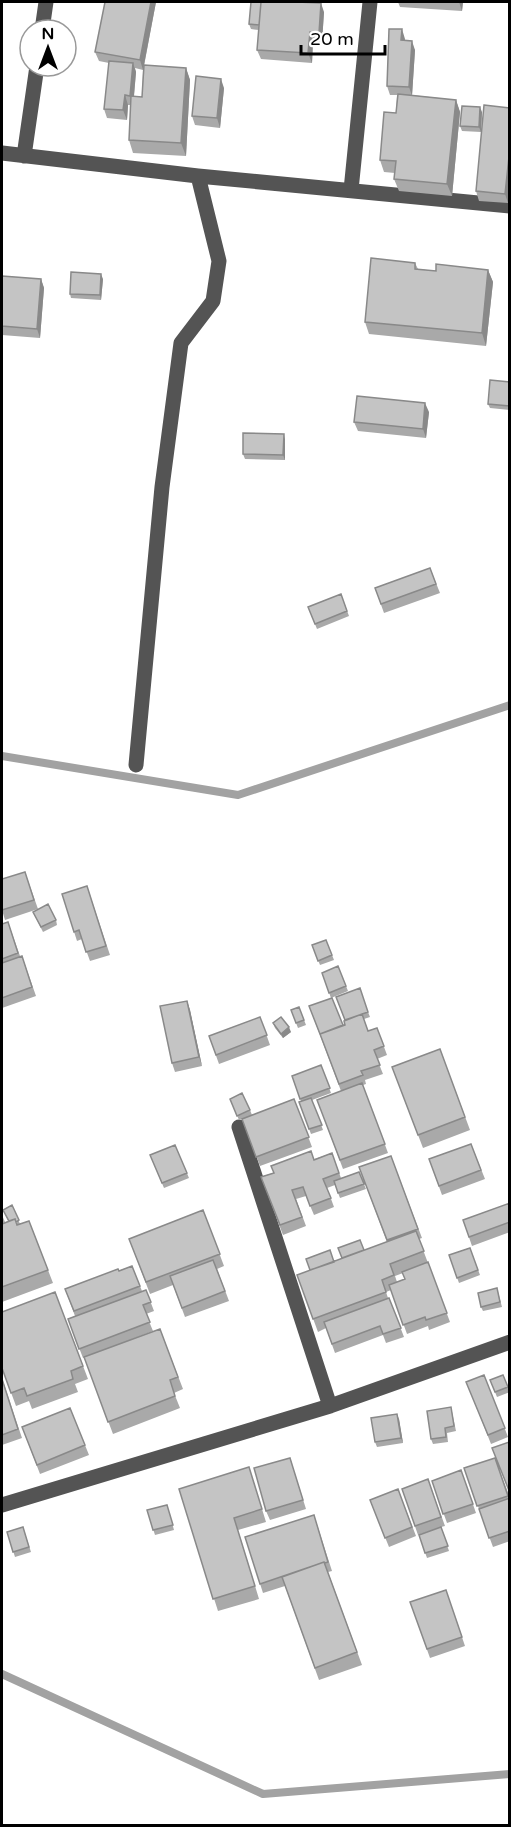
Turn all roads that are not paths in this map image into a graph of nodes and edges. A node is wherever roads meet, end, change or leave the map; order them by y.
1 (46, 2) edge
2 (370, 2) edge
3 (44, 18) edge
4 (35, 78) edge
5 (2, 153) edge
6 (24, 156) junction
7 (198, 176) junction
8 (351, 190) junction
9 (510, 206) edge
10 (136, 765) dead end
11 (239, 1127) dead end
12 (510, 1342) edge
13 (330, 1406) junction
14 (2, 1505) edge

1 - 3 street
2 - 8 street
4 - 6 street
5 - 6 street
6 - 7 street
7 - 8 street
7 - 10 street
8 - 9 street
11 - 13 street
12 - 13 street
13 - 14 street

